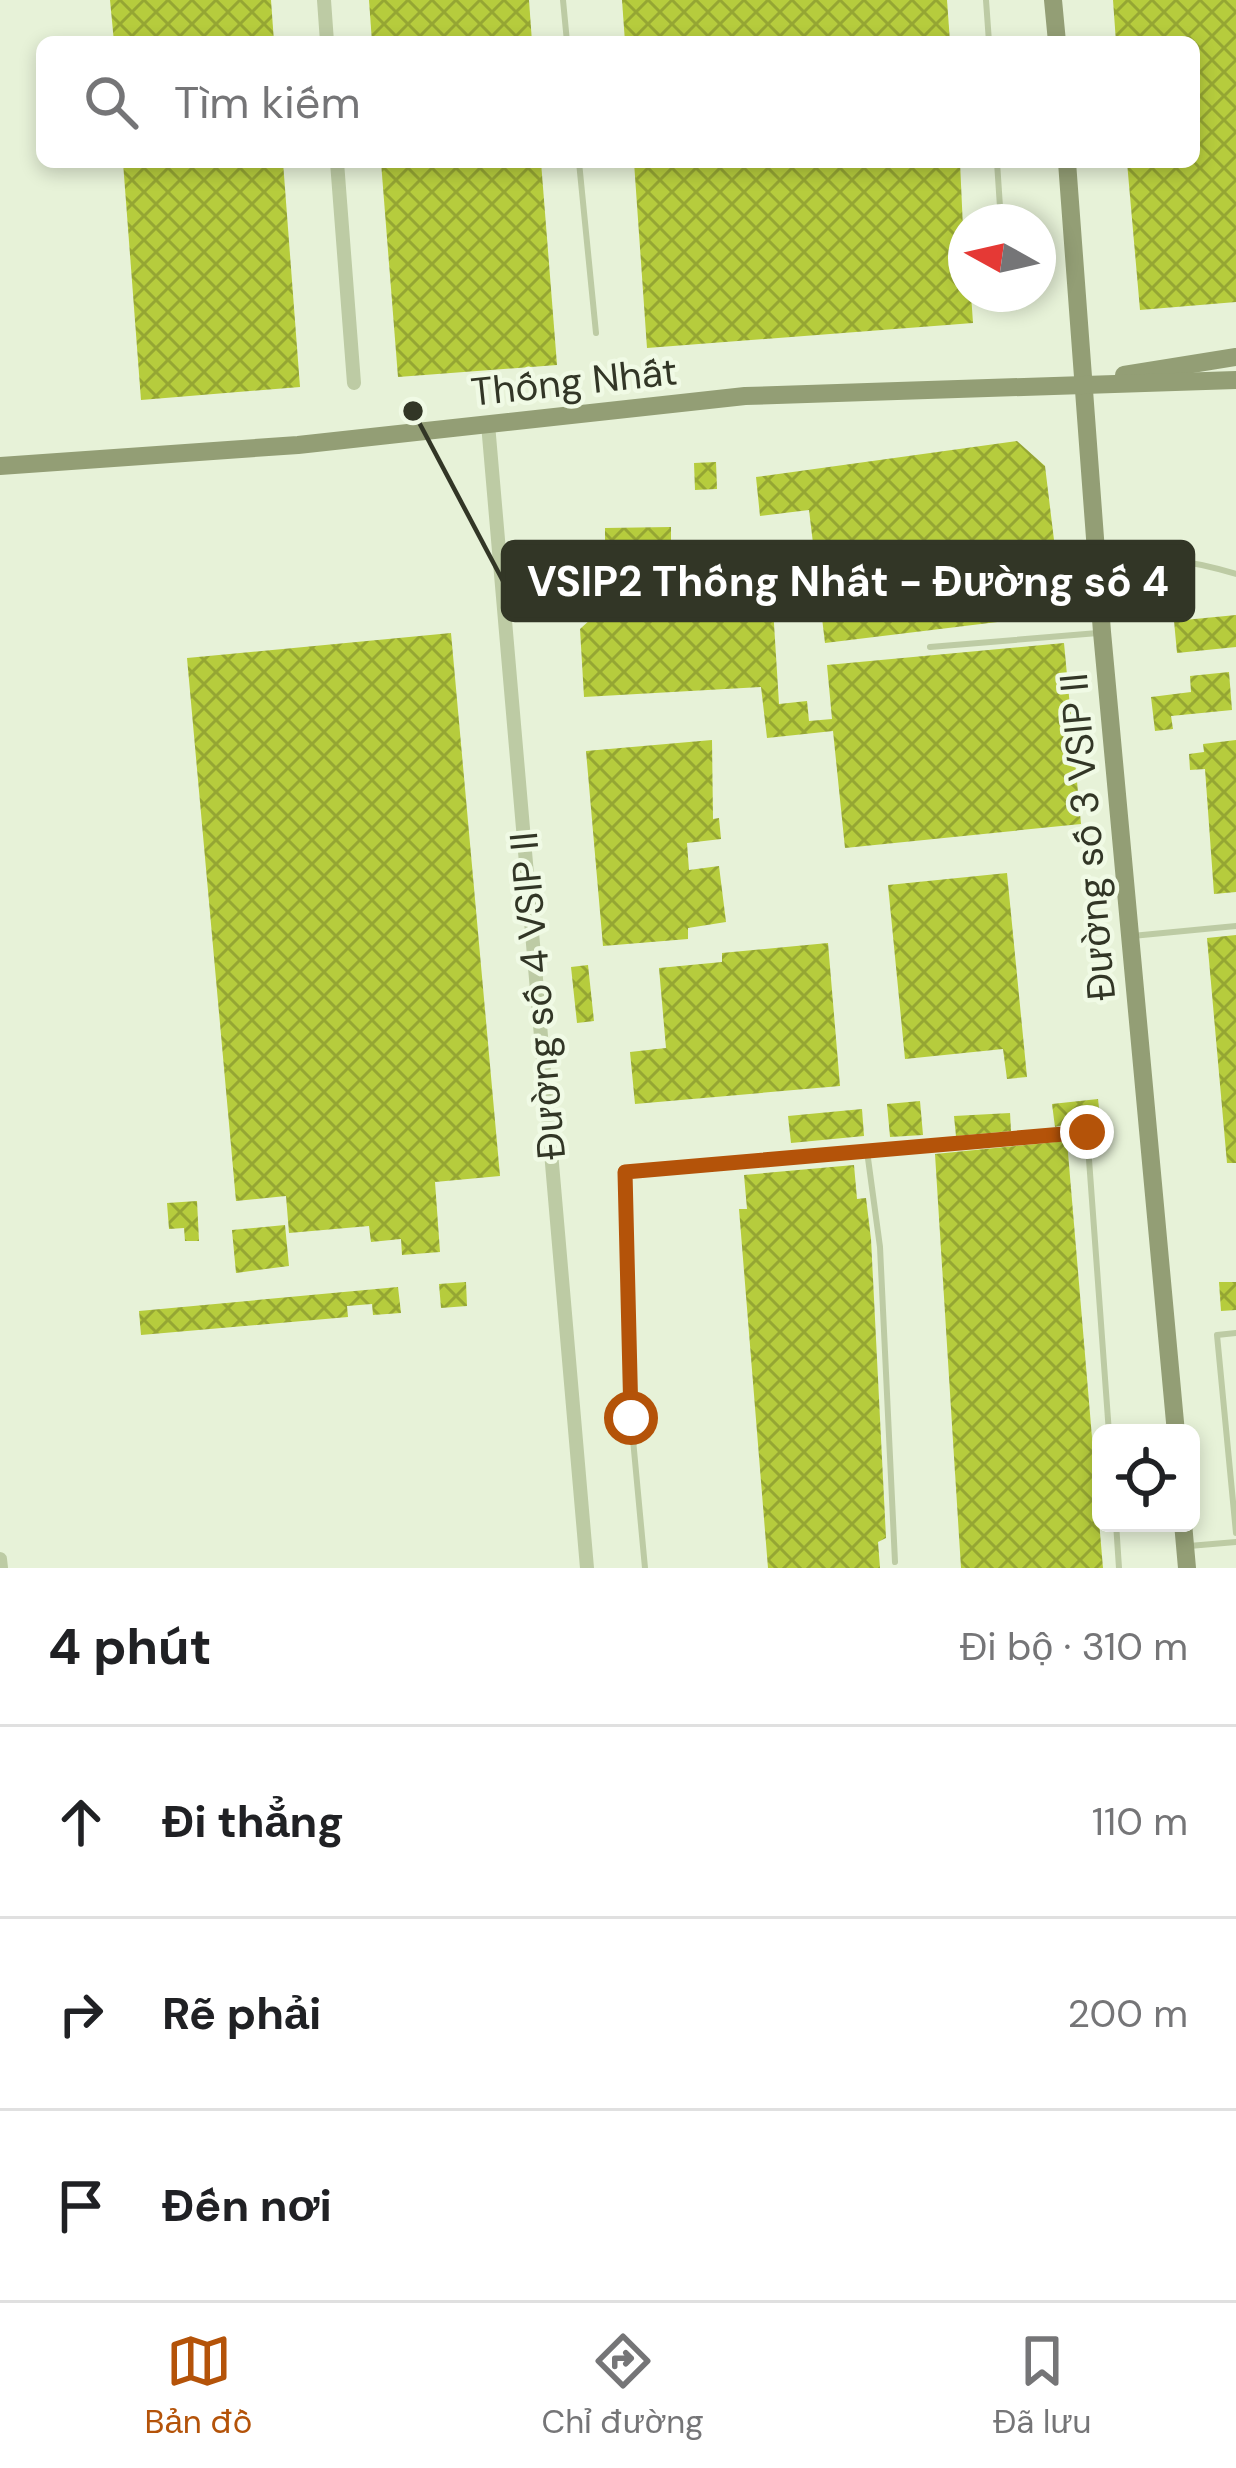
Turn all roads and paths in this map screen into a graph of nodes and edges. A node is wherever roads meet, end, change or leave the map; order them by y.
1 (324, 0) edge
2 (563, 0) edge
3 (986, 0) edge
4 (1053, 0) edge
5 (327, 36) edge
6 (566, 36) edge
7 (989, 36) edge
8 (1056, 36) edge
9 (337, 168) edge
10 (580, 168) edge
11 (998, 168) edge
12 (1067, 168) edge
13 (1000, 204) edge
14 (596, 333) dead end
15 (1236, 357) edge
16 (1236, 380) edge
17 (354, 383) dead end
18 (1084, 383) junction
19 (488, 424) junction
20 (0, 466) edge
21 (1098, 564) junction
22 (1236, 574) edge
23 (1102, 632) junction
24 (930, 647) dead end
25 (1236, 926) edge
26 (1129, 936) junction
27 (867, 1151) junction
28 (1236, 1333) edge
29 (1108, 1424) edge
30 (1175, 1424) edge
31 (1117, 1532) edge
32 (1184, 1532) edge
33 (1236, 1532) edge
34 (1236, 1542) edge
35 (1185, 1546) junction
36 (0, 1559) edge
37 (895, 1562) dead end
38 (1, 1568) edge
39 (587, 1568) edge
40 (645, 1568) edge
41 (1119, 1568) edge
42 (1187, 1568) edge

1 - 5 street
2 - 6 lane
3 - 7 lane
4 - 8 street
9 - 17 street
10 - 14 lane
11 - 13 lane
12 - 18 street, Đường số 3 VSIP II
15 - 18 street, Thống Nhất
16 - 18 street, Thống Nhất
18 - 19 street, Thống Nhất
18 - 21 street, Đường số 3 VSIP II
19 - 20 street, Thống Nhất
19 - 39 street, Đường số 4 VSIP II
21 - 22 lane
21 - 23 street, Đường số 3 VSIP II
23 - 24 lane
23 - 26 street, Đường số 3 VSIP II
25 - 26 lane
26 - 30 street, Đường số 3 VSIP II
27 - 29 lane
27 - 37 lane
27 - 40 lane
28 - 33 lane
31 - 41 lane
32 - 35 street
34 - 35 lane
35 - 42 street
36 - 38 street

